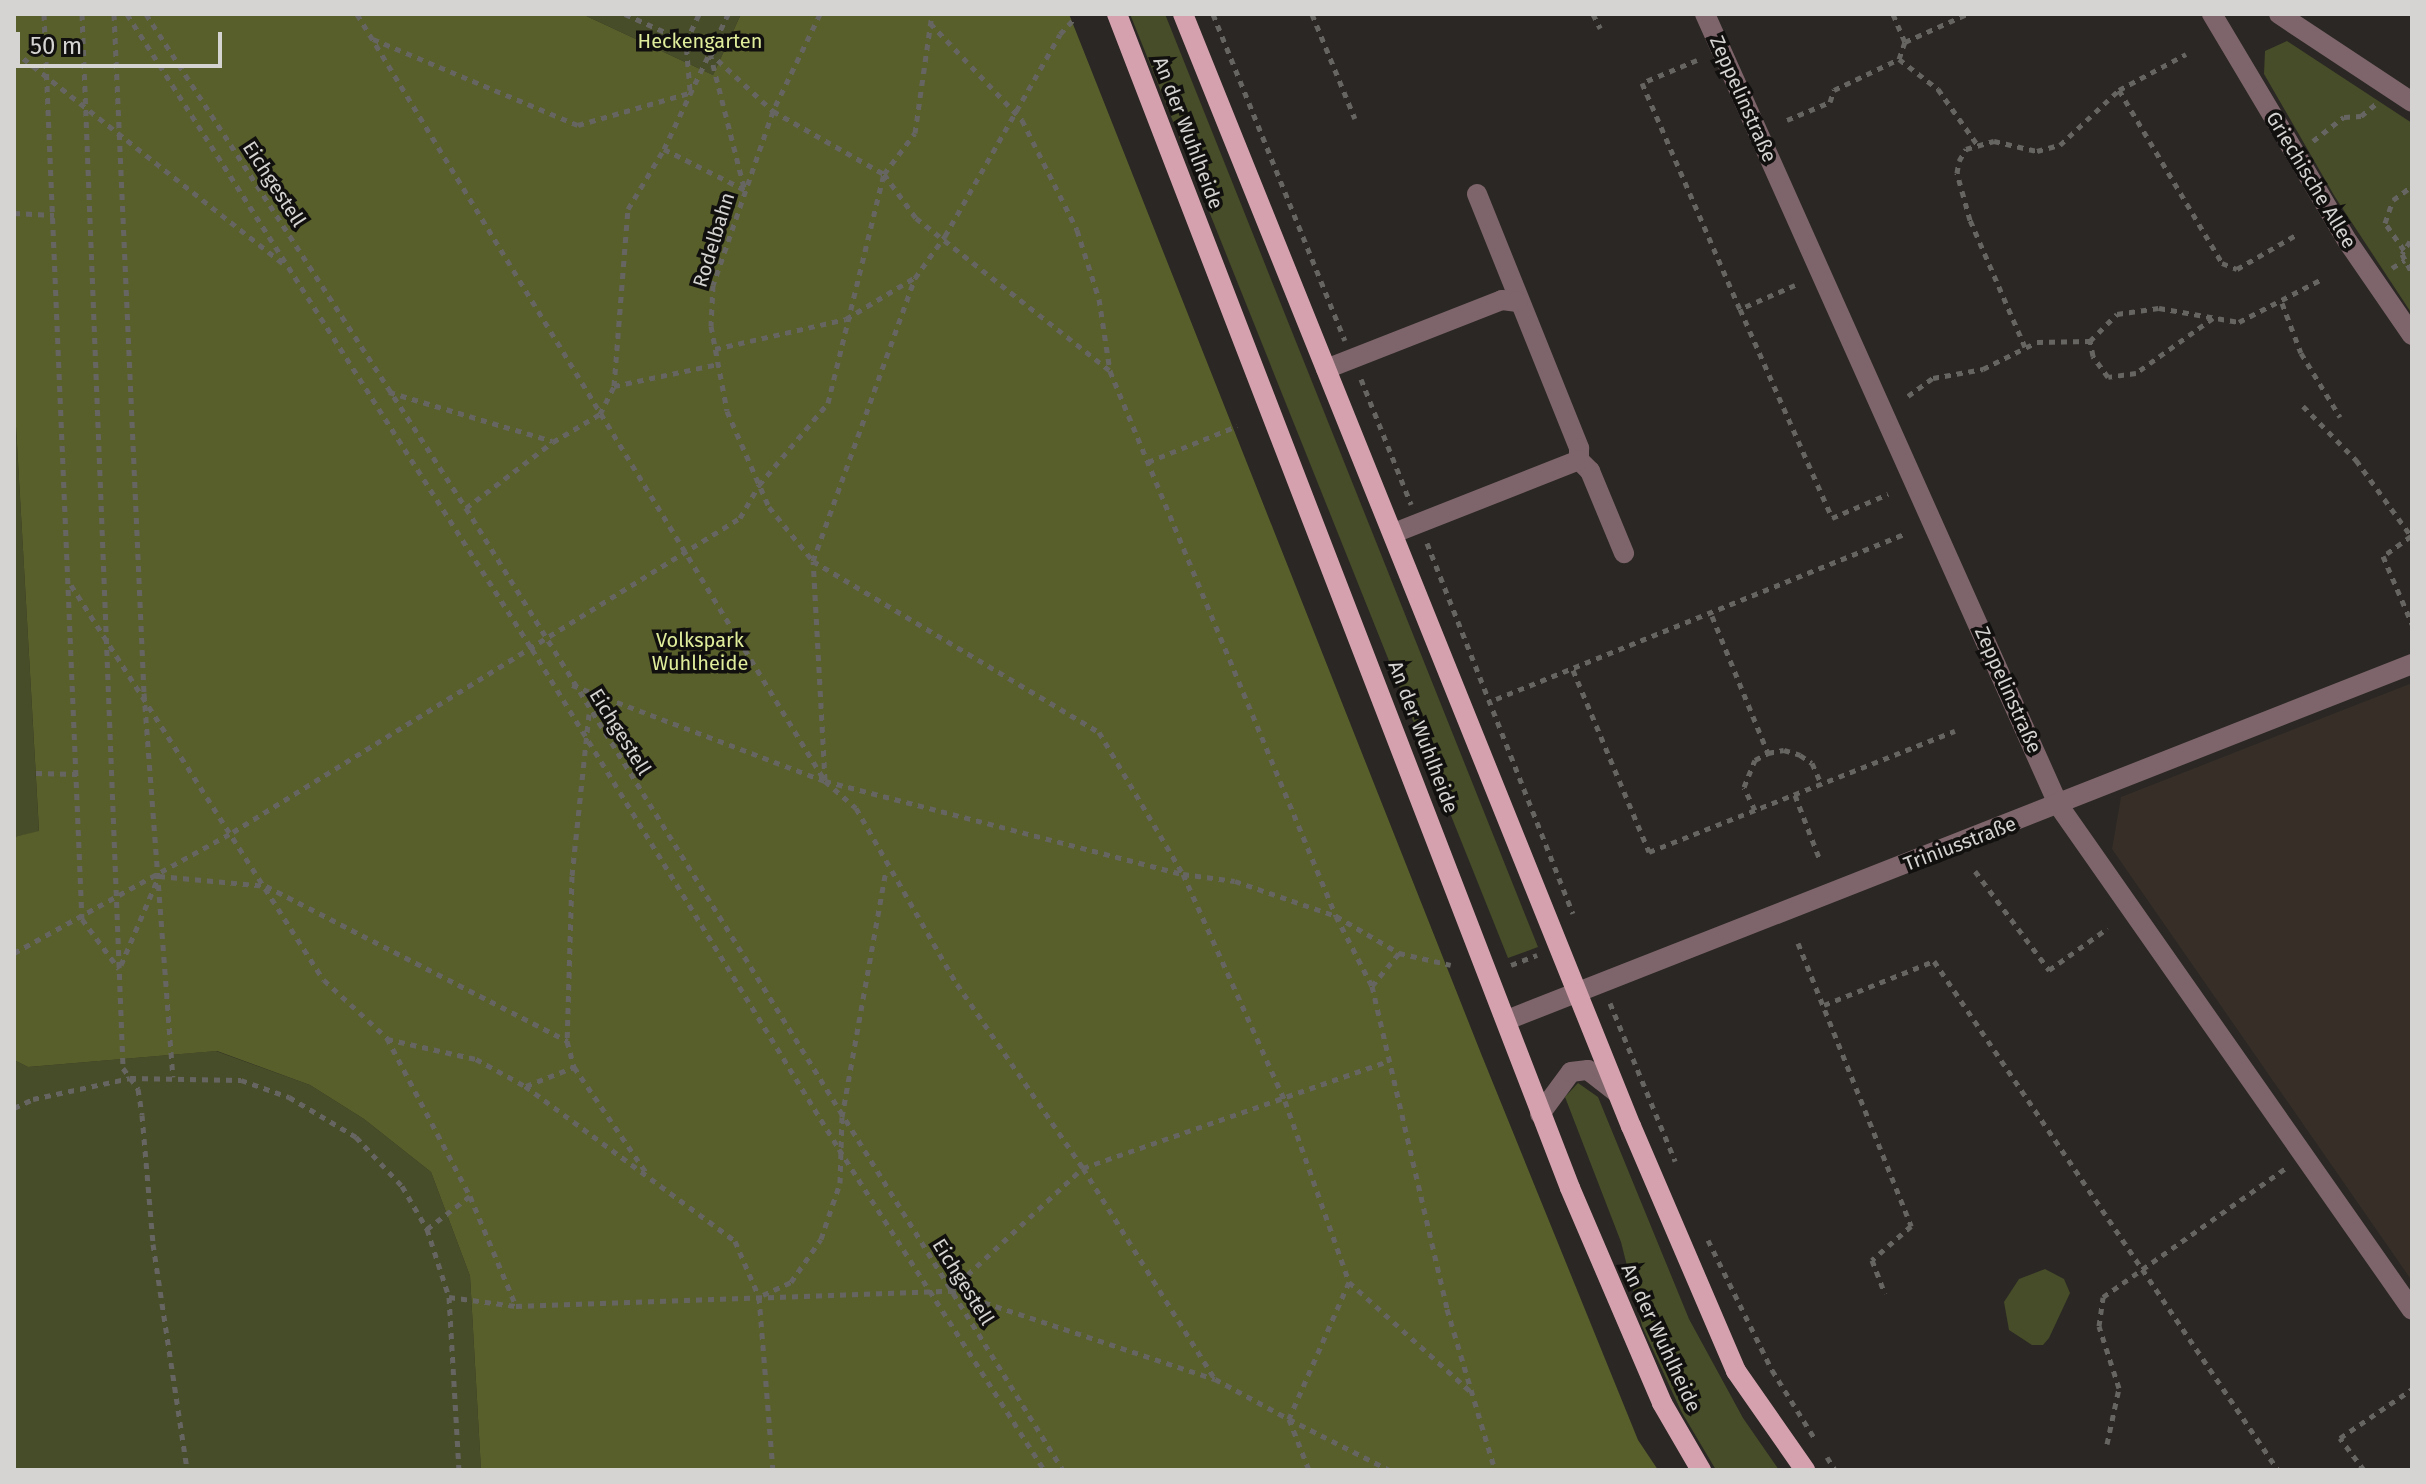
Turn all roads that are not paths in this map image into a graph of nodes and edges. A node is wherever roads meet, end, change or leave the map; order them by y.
1 (1117, 14) edge
2 (1183, 14) edge
3 (1705, 14) edge
4 (2279, 14) edge
5 (2219, 17) edge
6 (2412, 102) edge
7 (1477, 194) dead end
8 (1518, 302) junction
9 (2412, 335) edge
10 (1326, 369) junction
11 (1579, 460) junction
12 (1394, 533) junction
13 (1624, 553) dead end
14 (2412, 664) edge
15 (2059, 806) junction
16 (1575, 993) junction
17 (1507, 1020) junction
18 (1617, 1093) junction
19 (1540, 1114) junction
20 (2412, 1310) edge
21 (1701, 1470) edge
22 (1805, 1470) edge

1 - 17 main road, An der Wuhlheide
2 - 10 main road, An der Wuhlheide
3 - 15 street, Zeppelinstraße
4 - 6 street
5 - 9 street, Griechische Allee
7 - 8 street
8 - 10 street
8 - 11 street
10 - 12 main road, An der Wuhlheide
11 - 12 street
11 - 13 street
12 - 16 main road, An der Wuhlheide
14 - 15 street, Triniusstraße
15 - 16 street, Triniusstraße
15 - 20 street, Zeppelinstraße
16 - 17 street, Triniusstraße
16 - 18 main road, An der Wuhlheide
17 - 19 main road, An der Wuhlheide
18 - 19 street
18 - 22 main road, An der Wuhlheide
19 - 21 main road, An der Wuhlheide

